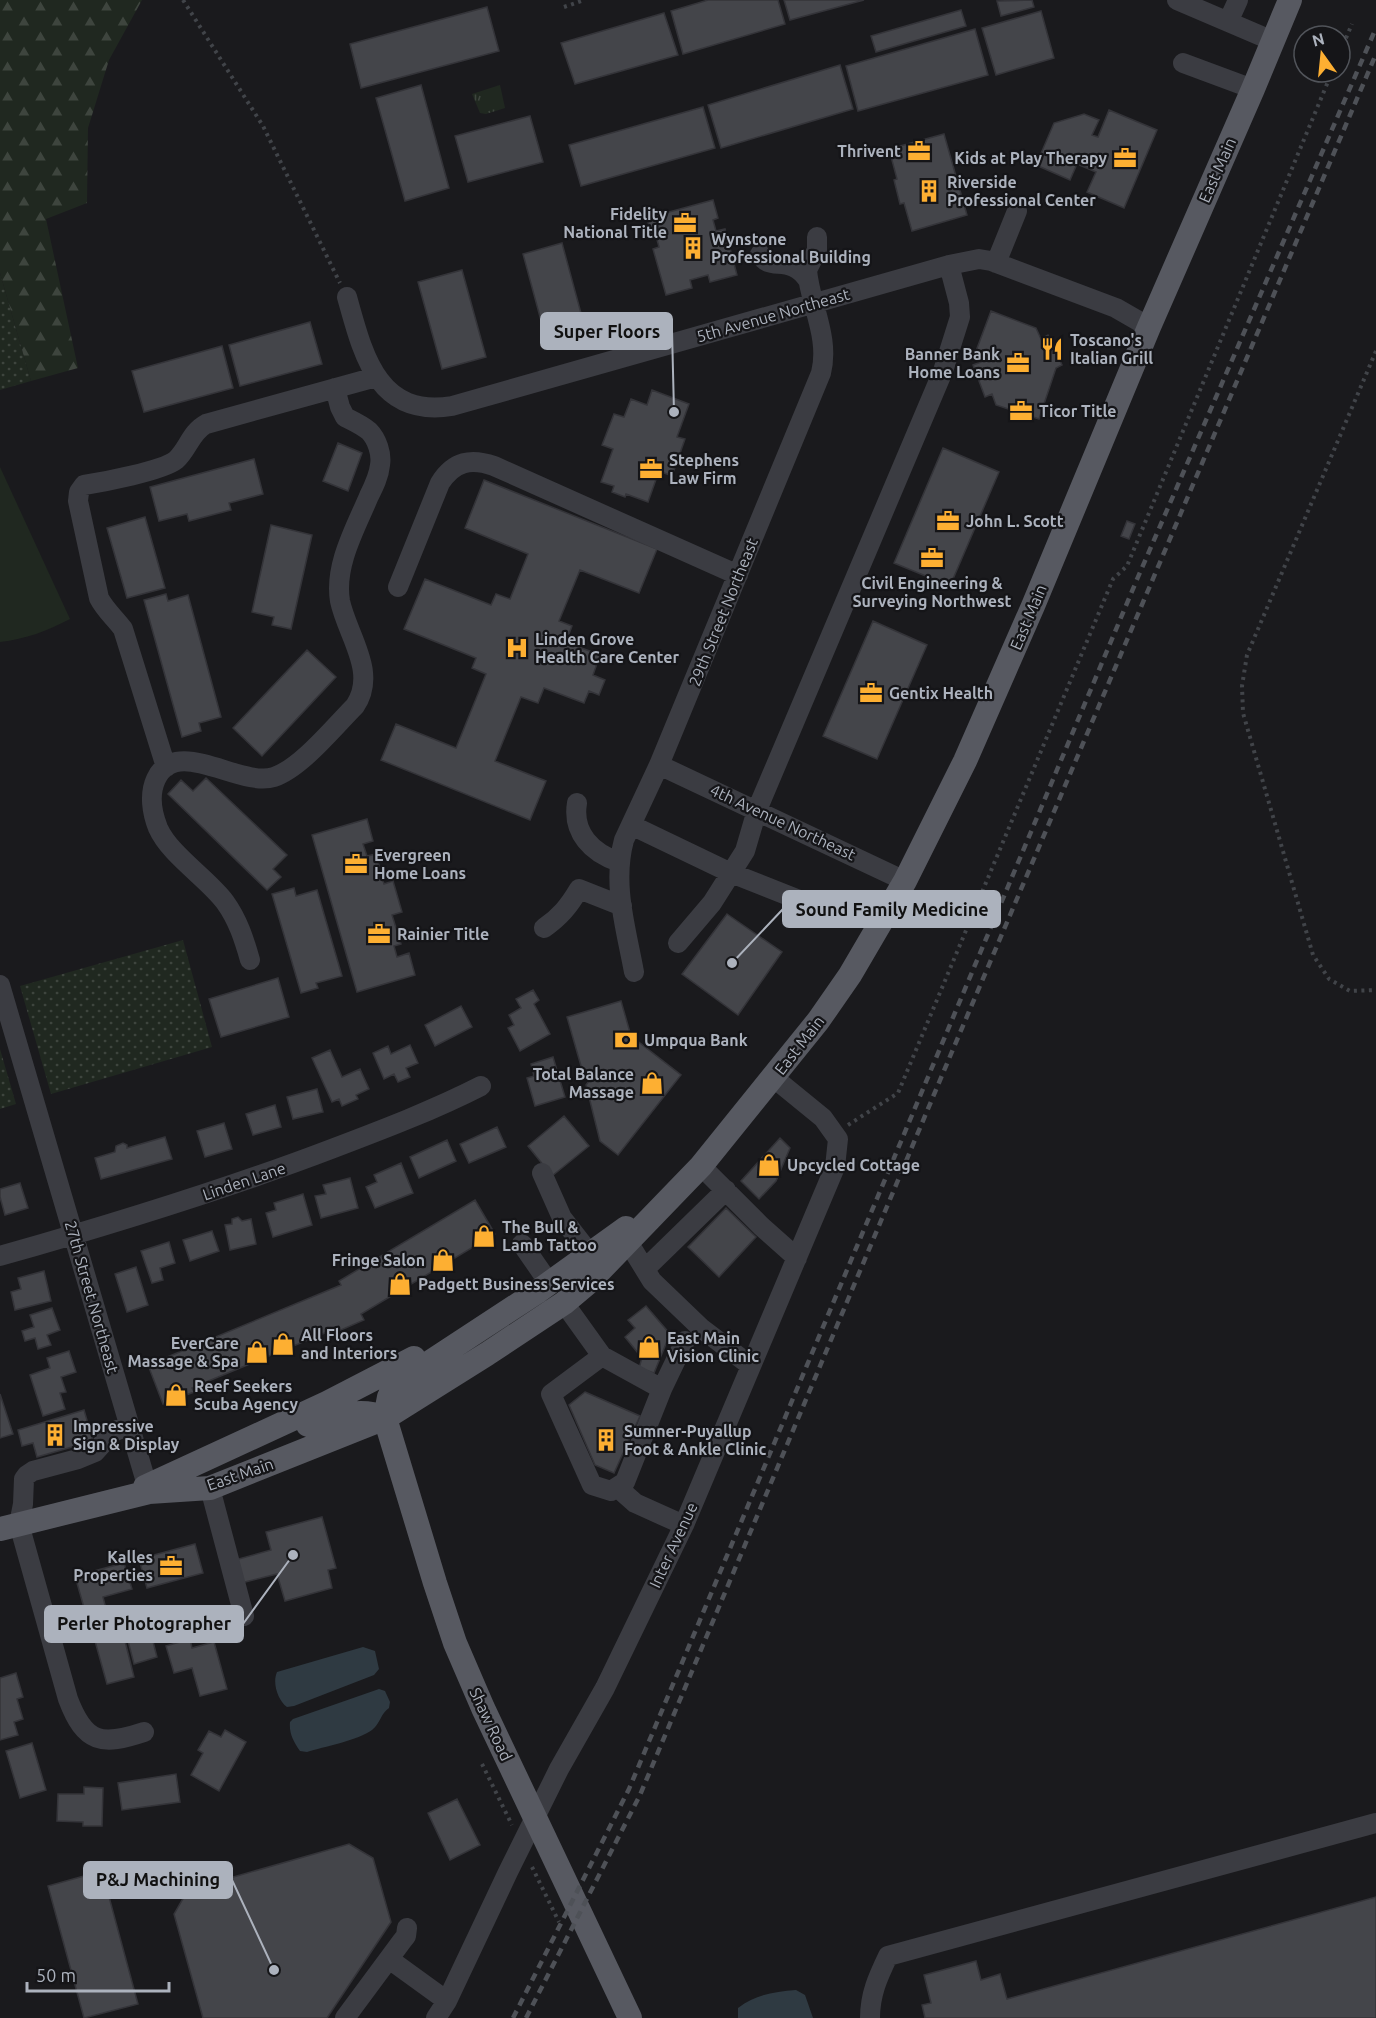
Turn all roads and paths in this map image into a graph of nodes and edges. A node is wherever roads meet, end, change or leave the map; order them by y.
1 (183, 0) edge
2 (584, 0) edge
3 (1177, 0) edge
4 (1238, 0) edge
5 (1290, 0) edge
6 (564, 7) dead end
7 (1228, 22) junction
8 (1273, 41) junction
9 (1184, 63) dead end
10 (1327, 84) edge
11 (1253, 89) junction
12 (1017, 211) dead end
13 (817, 237) dead end
14 (760, 254) dead end
15 (996, 263) junction
16 (949, 265) junction
17 (808, 280) junction
18 (347, 297) joint
19 (814, 303) junction
20 (1149, 327) junction
21 (1376, 351) edge
22 (376, 377) junction
23 (335, 388) junction
24 (738, 574) junction
25 (398, 587) dead end
26 (659, 765) junction
27 (166, 767) junction
28 (577, 803) dead end
29 (757, 810) junction
30 (631, 825) junction
31 (619, 862) junction
32 (731, 873) junction
33 (905, 881) junction
34 (822, 909) dead end
35 (623, 913) junction
36 (544, 928) dead end
37 (678, 944) dead end
38 (250, 960) dead end
39 (634, 972) dead end
40 (0, 985) edge
41 (1376, 990) edge
42 (774, 1078) junction
43 (481, 1086) dead end
44 (835, 1134) junction
45 (701, 1166) junction
46 (542, 1173) dead end
47 (682, 1187) junction
48 (726, 1190) junction
49 (74, 1235) junction
50 (628, 1242) junction
51 (522, 1244) dead end
52 (590, 1254) junction
53 (0, 1256) edge
54 (797, 1258) junction
55 (645, 1269) junction
56 (543, 1287) junction
57 (564, 1303) junction
58 (685, 1341) dead end
59 (602, 1356) junction
60 (751, 1366) junction
61 (662, 1389) junction
62 (386, 1418) junction
63 (129, 1425) junction
64 (225, 1449) junction
65 (617, 1487) junction
66 (210, 1488) junction
67 (148, 1489) junction
68 (684, 1525) junction
69 (9, 1526) edge
70 (244, 1616) dead end
71 (144, 1732) dead end
72 (482, 1764) dead end
73 (1376, 1824) edge
74 (513, 1827) dead end
75 (528, 1859) dead end
76 (559, 1923) dead end
77 (407, 1928) dead end
78 (389, 1959) junction
79 (447, 2001) junction
80 (345, 2018) edge
81 (436, 2018) edge
82 (630, 2018) edge
83 (870, 2018) edge

1 - 18 path
2 - 6 path
3 - 7 street
4 - 7 street
5 - 8 main road, East Main
7 - 8 street
8 - 11 main road, East Main
9 - 11 street
10 - 44 path
11 - 20 main road, East Main
12 - 15 street
13 - 17 street
14 - 17 street
15 - 16 street, 5th Avenue Northeast
15 - 20 street, 5th Avenue Northeast
16 - 19 street, 5th Avenue Northeast
16 - 29 street
17 - 19 street, 29th Street Northeast
18 - 22 street, 5th Avenue Northeast
19 - 22 street, 5th Avenue Northeast
19 - 24 street, 29th Street Northeast
20 - 33 main road, East Main
21 - 41 path
22 - 23 street
23 - 27 street
23 - 27 street
24 - 25 street
24 - 26 street, 29th Street Northeast
26 - 29 street, 4th Avenue Northeast
26 - 30 street, 29th Street Northeast
27 - 38 street
28 - 31 street
29 - 32 street
29 - 33 street, 4th Avenue Northeast
30 - 31 street, 29th Street Northeast
30 - 32 street
31 - 35 street, 29th Street Northeast
32 - 34 street
32 - 37 street
33 - 42 main road, East Main
35 - 36 street
35 - 39 street, 29th Street Northeast
40 - 49 street, 27th Street Northeast
42 - 44 street
42 - 45 main road, East Main
43 - 49 street, Linden Lane
44 - 54 street, Inter Avenue
45 - 47 main road, East Main
45 - 48 street
46 - 52 street
47 - 50 main road, East Main
47 - 52 main road, East Main
48 - 54 street
48 - 55 street
49 - 53 street, Linden Lane
49 - 63 street, 27th Street Northeast
50 - 55 street
50 - 57 main road, East Main
51 - 56 street
52 - 56 main road, East Main
54 - 60 street, Inter Avenue
55 - 60 street
56 - 62 main road, East Main
56 - 64 main road, East Main
57 - 59 street
57 - 62 main road, East Main
58 - 61 street
59 - 61 street
59 - 65 street
60 - 68 street, Inter Avenue
61 - 65 street
62 - 64 main road, East Main
62 - 66 main road, East Main
62 - 82 main road, Shaw Road
63 - 67 street, 27th Street Northeast
63 - 69 street
64 - 67 main road, East Main
65 - 68 street
66 - 67 main road, East Main
66 - 70 street
67 - 69 main road, East Main
68 - 79 street, Inter Avenue
69 - 71 street
72 - 74 path
73 - 83 street
75 - 76 path
77 - 78 street
78 - 79 street
78 - 80 street
79 - 81 street, Inter Avenue

